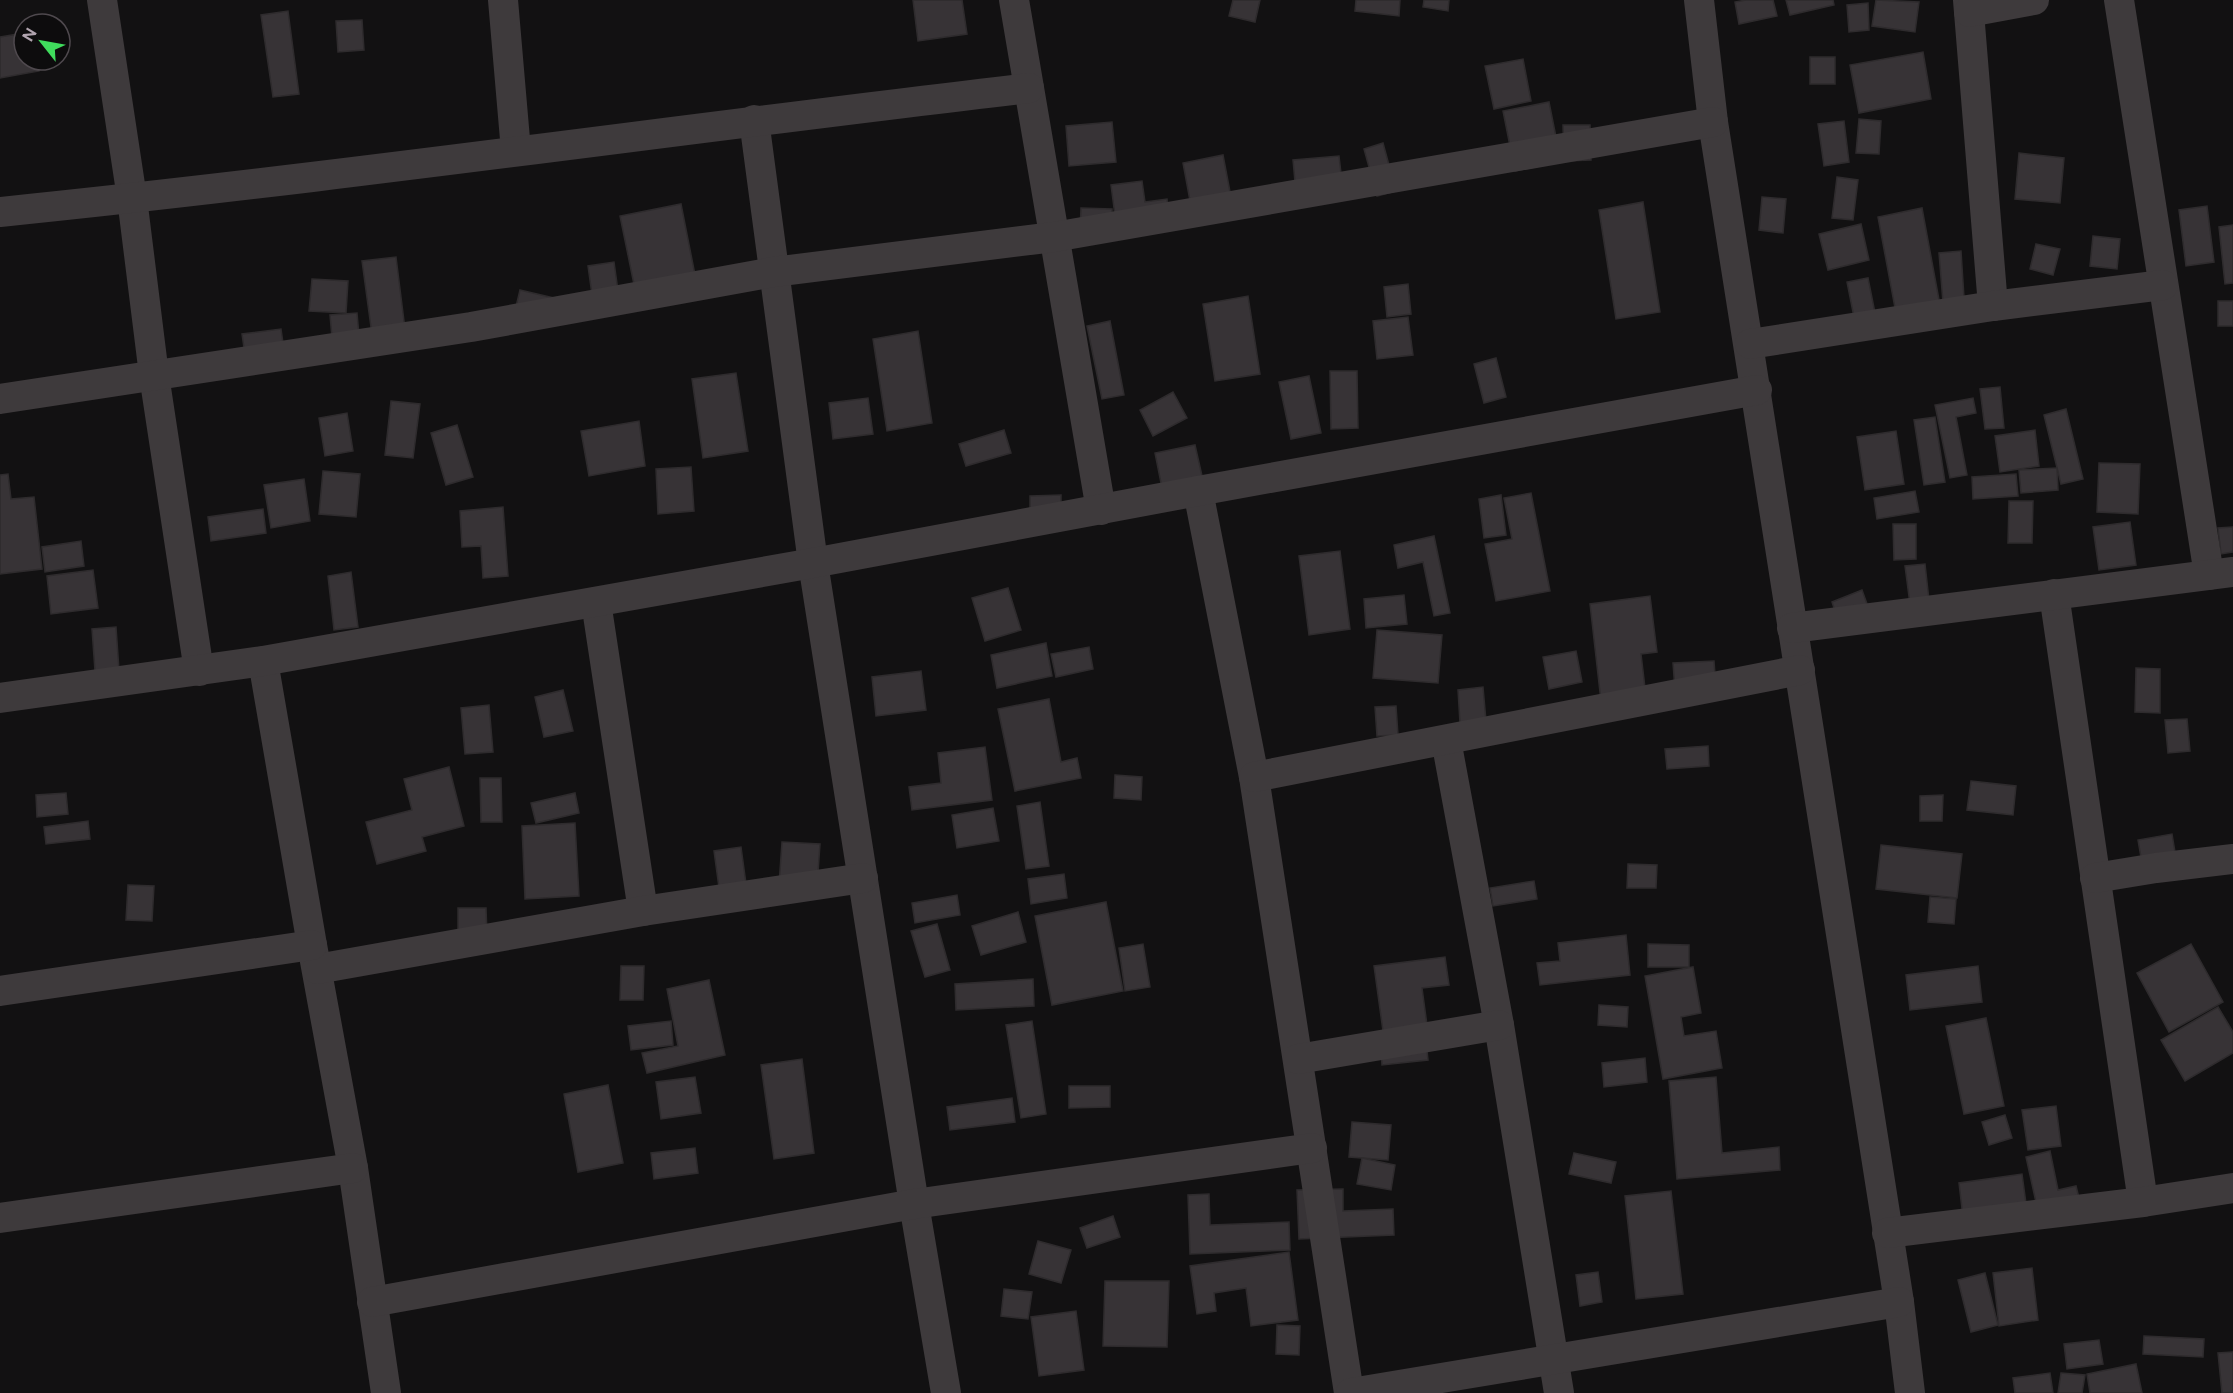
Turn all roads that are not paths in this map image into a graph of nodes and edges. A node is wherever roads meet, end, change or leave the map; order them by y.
1 (102, 0) edge
2 (503, 0) edge
3 (1014, 0) edge
4 (1699, 0) edge
5 (2034, 0) edge
6 (2119, 0) edge
7 (1968, 6) edge
8 (1029, 88) junction
9 (754, 120) junction
10 (1713, 122) junction
11 (516, 151) junction
12 (132, 198) junction
13 (0, 212) edge
14 (1054, 237) junction
15 (773, 272) junction
16 (2163, 285) junction
17 (1993, 306) junction
18 (1750, 344) junction
19 (154, 375) junction
20 (1757, 390) junction
21 (0, 399) edge
22 (1198, 490) junction
23 (1101, 510) junction
24 (813, 563) junction
25 (2221, 573) edge
26 (2054, 594) junction
27 (596, 602) junction
28 (1792, 628) junction
29 (263, 661) junction
30 (199, 670) junction
31 (1800, 670) junction
32 (0, 698) edge
33 (1446, 740) junction
34 (1254, 777) junction
35 (2233, 859) edge
36 (863, 878) junction
37 (2095, 878) junction
38 (643, 911) junction
39 (314, 957) junction
40 (0, 991) edge
41 (1499, 1025) junction
42 (1298, 1059) junction
43 (1312, 1148) junction
44 (353, 1168) junction
45 (2233, 1188) edge
46 (2143, 1202) junction
47 (914, 1204) junction
48 (0, 1218) edge
49 (1887, 1233) junction
50 (372, 1302) junction
51 (1899, 1302) junction
52 (1554, 1359) junction
53 (386, 1393) edge
54 (946, 1393) edge
55 (1350, 1393) edge
56 (1559, 1393) edge
57 (1910, 1393) edge

1 - 12 street
2 - 11 street
3 - 8 street
4 - 10 street
5 - 7 street
6 - 16 street
7 - 17 street
8 - 9 street
8 - 14 street
9 - 11 street
9 - 15 street
10 - 14 street
10 - 18 street
11 - 12 street
12 - 13 street
12 - 19 street
14 - 15 street
14 - 23 street
15 - 19 street
15 - 24 street
16 - 17 street
16 - 25 street
17 - 18 street
18 - 20 street
19 - 21 street
19 - 30 street
20 - 22 street
20 - 28 street
22 - 23 street
22 - 34 street
23 - 24 street
24 - 27 street
24 - 36 street
25 - 26 street
26 - 28 street
26 - 37 street
27 - 29 street
27 - 38 street
28 - 31 street
29 - 30 street
29 - 39 street
30 - 32 street
31 - 33 street
31 - 49 street
33 - 34 street
33 - 41 street
34 - 42 street
35 - 37 street
36 - 38 street
36 - 47 street
37 - 46 street
38 - 39 street
39 - 40 street
39 - 44 street
41 - 42 street
41 - 52 street
42 - 43 street
43 - 47 street
43 - 55 street
44 - 48 street
44 - 50 street
45 - 46 street
46 - 49 street
47 - 50 street
47 - 54 street
49 - 51 street
50 - 53 street
51 - 52 street
51 - 57 street
52 - 55 street
52 - 56 street

